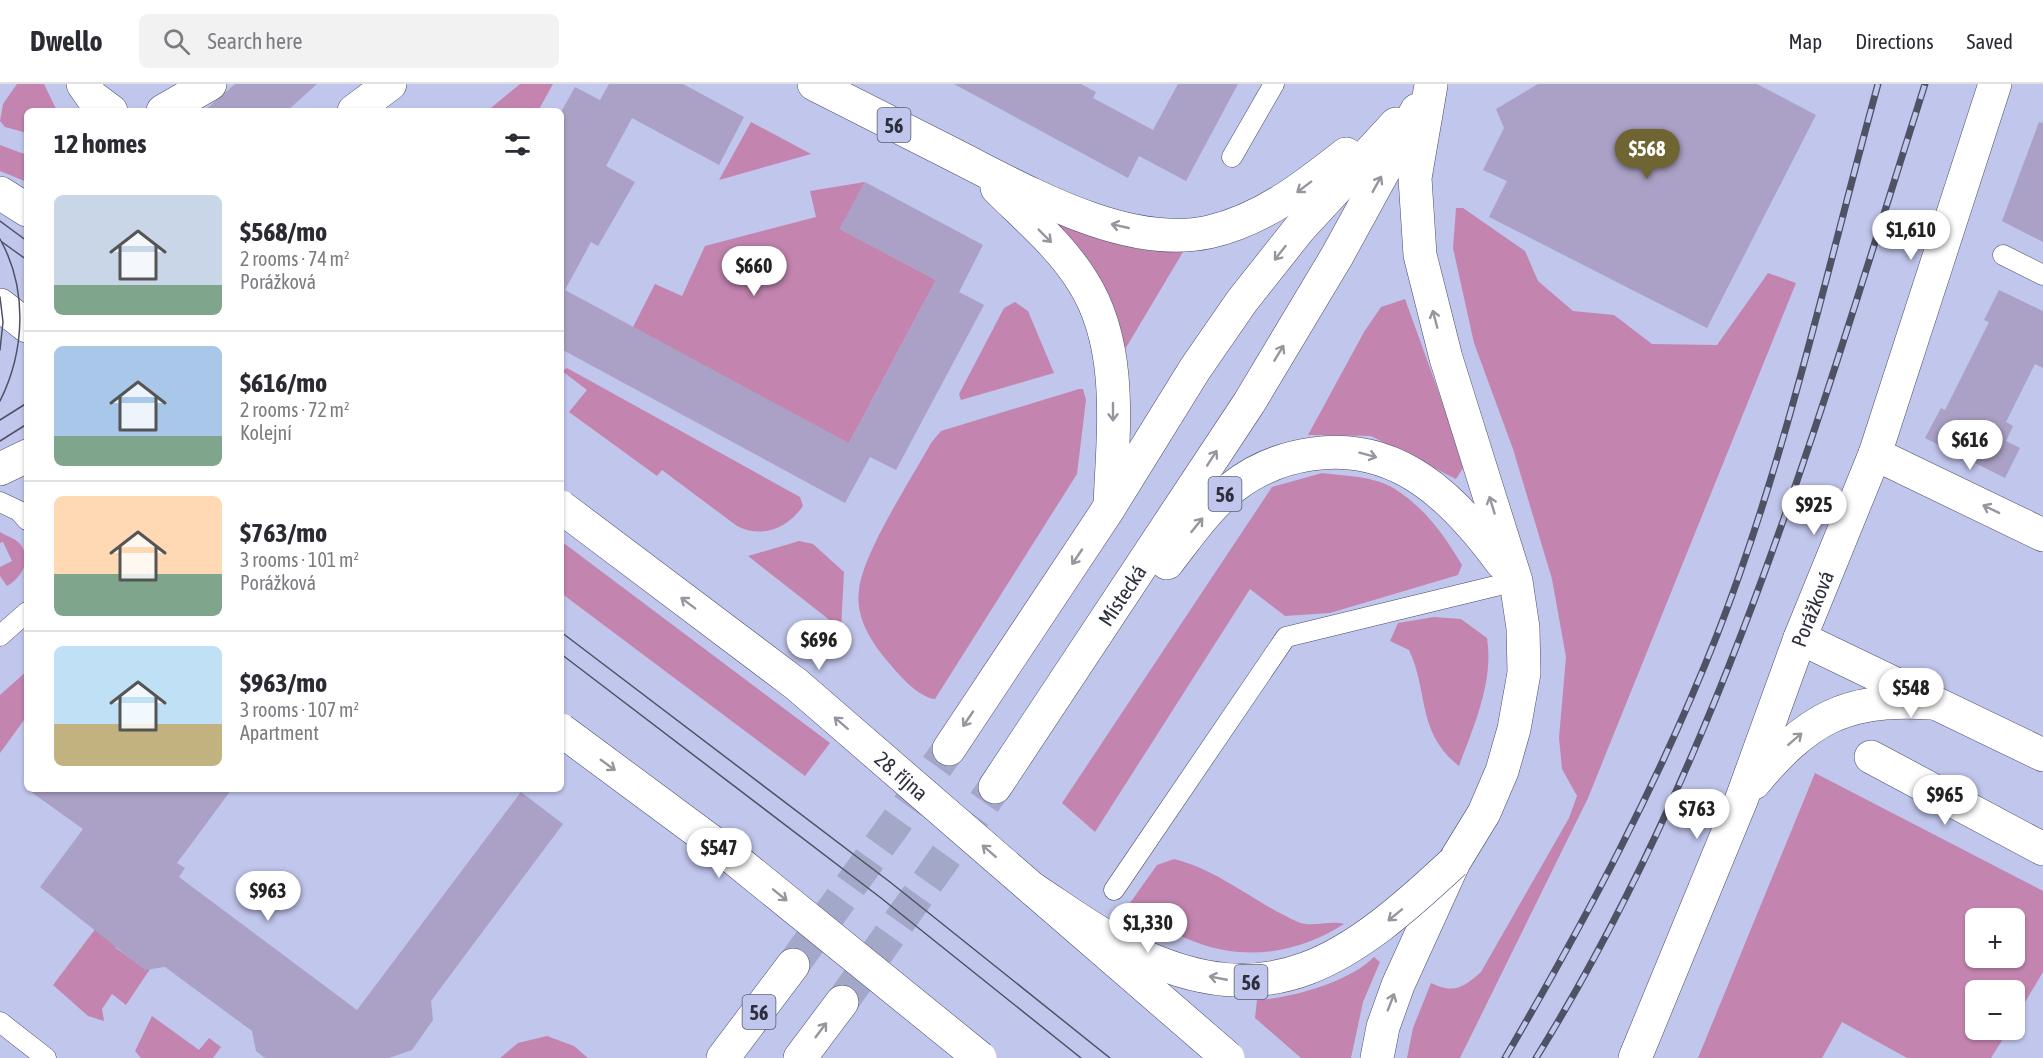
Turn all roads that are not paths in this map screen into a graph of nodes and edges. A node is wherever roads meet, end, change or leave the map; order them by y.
1 (83, 84) edge
2 (210, 84) edge
3 (390, 84) edge
4 (813, 84) edge
5 (1274, 84) edge
6 (1995, 84) edge
7 (1431, 85) edge
8 (107, 108) edge
9 (168, 108) edge
10 (360, 108) edge
11 (1232, 157) dead end
12 (974, 165) junction
13 (0, 193) edge
14 (24, 208) edge
15 (2003, 255) dead end
16 (2043, 275) edge
17 (0, 305) edge
18 (24, 324) edge
19 (1875, 454) junction
20 (24, 457) edge
21 (0, 469) edge
22 (0, 502) edge
23 (1109, 508) junction
24 (564, 509) edge
25 (24, 517) edge
26 (2043, 535) edge
27 (1516, 581) junction
28 (24, 615) edge
29 (0, 636) edge
30 (1800, 638) junction
31 (1938, 704) junction
32 (564, 732) edge
33 (949, 748) tunnel mouth
34 (2043, 755) edge
35 (1872, 757) dead end
36 (1742, 798) junction
37 (2043, 849) edge
38 (1454, 862) junction
39 (1033, 889) junction
40 (1114, 890) dead end
41 (793, 965) tunnel mouth
42 (904, 994) junction
43 (842, 1002) tunnel mouth
44 (0, 1022) edge
45 (46, 1058) edge
46 (723, 1058) edge
47 (800, 1058) edge
48 (966, 1058) edge
49 (980, 1058) edge
50 (1228, 1058) edge
51 (1377, 1058) edge
52 (1635, 1058) edge

1 - 8 main road
2 - 9 main road
3 - 10 main road
4 - 12 main road, 56
5 - 11 lane
6 - 19 main road, Porážková
7 -> 12 main road, 56
7 -> 23 main road
27 -> 7 main road, 56
7 - 27 main road, Místecká / 56
12 -> 23 main road, 56
13 - 14 main road
15 - 16 lane
17 - 18 main road
26 -> 19 main road
19 - 30 main road, Porážková
20 - 21 main road
22 - 25 lane
23 -> 33 main road
39 -> 24 main road, 28. října, bridge
27 - 38 main road, 56
27 - 40 lane
28 - 29 lane
30 - 31 main road
30 - 36 main road, Porážková
31 - 34 main road
36 -> 31 main road
32 -> 42 main road, bridge
35 - 37 main road
36 - 52 main road, Porážková
38 -> 39 main road, 56, bridge
51 -> 38 main road, 56
39 - 50 main road, 28. října, bridge
41 - 46 main road, 56
42 - 48 main road, bridge
42 - 49 main road, bridge
47 -> 43 main road
44 - 45 lane

